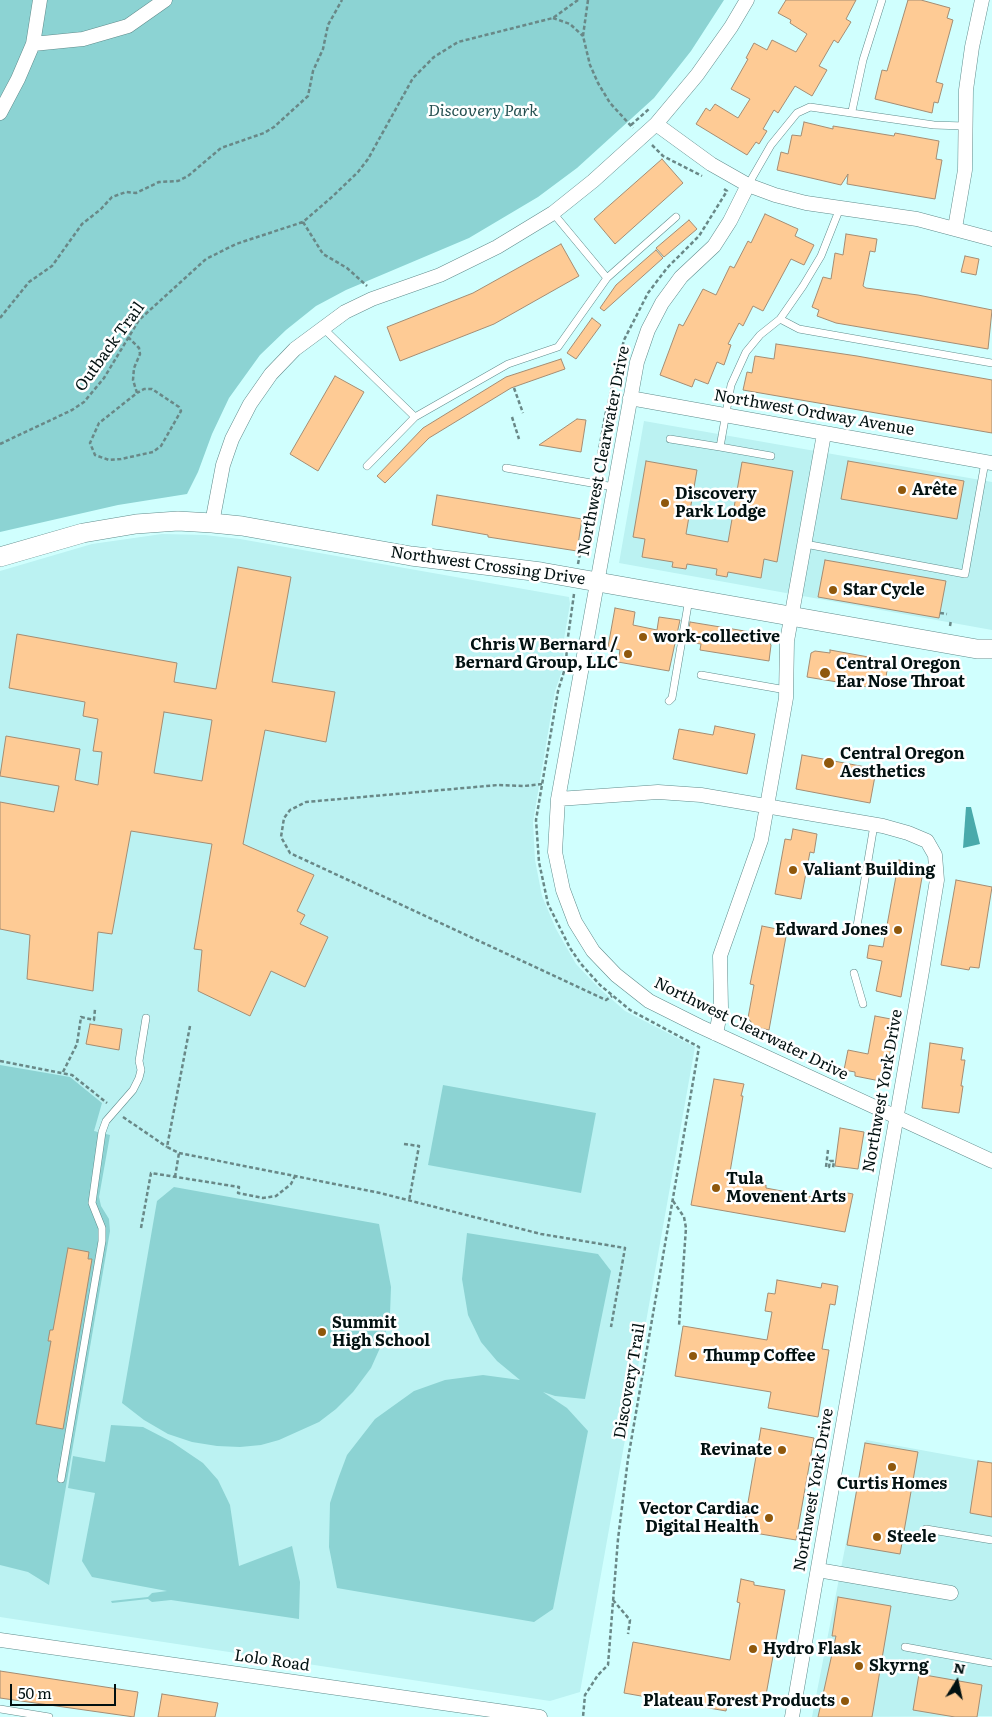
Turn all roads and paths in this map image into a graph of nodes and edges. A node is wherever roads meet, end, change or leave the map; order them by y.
1 (40, 0) edge
2 (165, 0) edge
3 (342, 0) edge
4 (578, 0) edge
5 (588, 0) edge
6 (746, 0) edge
7 (882, 0) edge
8 (982, 0) edge
9 (553, 18) junction
10 (583, 36) junction
11 (33, 44) junction
12 (651, 107) dead end
13 (852, 111) junction
14 (0, 113) edge
15 (656, 124) junction
16 (631, 125) junction
17 (964, 126) junction
18 (642, 137) junction
19 (748, 185) junction
20 (840, 208) junction
21 (553, 213) junction
22 (676, 217) dead end
23 (303, 222) junction
24 (955, 228) junction
25 (992, 240) edge
26 (607, 278) junction
27 (372, 299) junction
28 (0, 318) edge
29 (780, 319) junction
30 (323, 328) junction
31 (128, 337) junction
32 (992, 363) edge
33 (514, 388) dead end
34 (137, 393) junction
35 (630, 398) junction
36 (523, 413) dead end
37 (725, 415) junction
38 (416, 417) junction
39 (512, 418) dead end
40 (824, 434) junction
41 (519, 439) dead end
42 (670, 439) dead end
43 (0, 444) edge
44 (720, 447) junction
45 (771, 456) dead end
46 (988, 462) edge
47 (367, 466) dead end
48 (506, 468) dead end
49 (614, 487) junction
50 (212, 523) junction
51 (805, 544) junction
52 (0, 557) edge
53 (597, 582) junction
54 (689, 598) junction
55 (940, 613) dead end
56 (947, 614) dead end
57 (792, 616) junction
58 (951, 620) dead end
59 (950, 626) dead end
60 (987, 651) edge
61 (701, 675) dead end
62 (786, 690) junction
63 (669, 701) dead end
64 (542, 784) dead end
65 (558, 799) junction
66 (767, 807) junction
67 (874, 825) junction
68 (857, 926) dead end
69 (854, 973) dead end
70 (612, 996) dead end
71 (863, 1004) dead end
72 (95, 1009) dead end
73 (146, 1018) dead end
74 (190, 1026) dead end
75 (716, 1034) junction
76 (696, 1044) dead end
77 (0, 1061) edge
78 (63, 1072) junction
79 (114, 1109) junction
80 (896, 1118) junction
81 (404, 1144) dead end
82 (167, 1147) junction
83 (828, 1150) dead end
84 (179, 1152) junction
85 (992, 1161) edge
86 (833, 1168) dead end
87 (295, 1176) junction
88 (175, 1177) junction
89 (672, 1199) junction
90 (409, 1201) junction
91 (141, 1228) dead end
92 (679, 1326) dead end
93 (611, 1328) dead end
94 (61, 1479) dead end
95 (926, 1529) dead end
96 (992, 1540) edge
97 (818, 1570) junction
98 (951, 1593) dead end
99 (613, 1600) junction
100 (628, 1634) dead end
101 (0, 1640) edge
102 (905, 1647) dead end
103 (992, 1663) edge
104 (0, 1710) edge
105 (36, 1716) edge
106 (49, 1717) edge
107 (540, 1717) edge
108 (582, 1717) edge
109 (792, 1717) edge

1 - 11 street
2 - 11 street
3 - 28 path
4 - 9 path, Outback Trail
5 - 10 path
6 - 15 street
7 - 13 lane
8 - 17 street
9 - 10 path
9 - 23 path, Outback Trail
10 - 16 path
11 - 14 street
12 - 16 path
13 - 17 lane
13 - 19 lane
15 - 18 street
15 - 19 street
16 - 18 path
17 - 24 street
18 - 21 street
19 - 20 street
19 - 35 street, Northwest Clearwater Drive
20 - 24 street
20 - 29 lane
21 - 26 lane
21 - 27 street
22 - 26 lane
23 - 27 path
23 - 31 path, Outback Trail
24 - 25 street
26 - 38 lane
27 - 30 street
29 - 32 lane
29 - 37 lane
30 - 38 lane
30 - 50 street
31 - 34 path
31 - 43 path, Outback Trail
33 - 36 path
34 - 34 path
35 - 37 street, Northwest Ordway Avenue
35 - 49 street, Northwest Clearwater Drive
37 - 40 street, Northwest Ordway Avenue
37 - 44 lane
38 - 47 lane
39 - 41 path
40 - 46 street, Northwest Ordway Avenue
40 - 51 street
42 - 44 lane
44 - 45 lane
46 - 51 lane
48 - 49 lane
49 - 53 street, Northwest Clearwater Drive
50 - 52 street, Northwest Crossing Drive
50 - 53 street, Northwest Crossing Drive
51 - 57 street
53 - 54 street, Northwest Crossing Drive
53 - 65 street, Northwest Clearwater Drive
54 - 57 street, Northwest Crossing Drive
54 - 63 lane
55 - 56 path
57 - 60 street, Northwest Crossing Drive
57 - 62 street
58 - 59 path
61 - 62 lane
62 - 66 street
64 - 70 path
65 - 66 street, Northwest York Drive
65 - 75 street, Northwest Clearwater Drive
66 - 67 street, Northwest York Drive
66 - 75 street
67 - 68 lane
67 - 80 street, Northwest York Drive
69 - 71 lane
72 - 78 path
73 - 79 lane
74 - 82 path
75 - 80 street, Northwest Clearwater Drive
76 - 89 path, Discovery Trail
77 - 78 path
78 - 79 path
79 - 82 path
79 - 94 lane
80 - 85 street, Northwest Clearwater Drive
80 - 97 street, Northwest York Drive
81 - 90 path
82 - 84 path
83 - 86 path
84 - 87 path
84 - 88 path
87 - 88 path
87 - 90 path
88 - 91 path
89 - 92 path
89 - 99 path, Discovery Trail
90 - 93 path
95 - 96 lane
97 - 98 street
97 - 109 street, Northwest York Drive
99 - 100 path
99 - 108 path, Discovery Trail
101 - 107 street, Lolo Road
102 - 103 lane
104 - 105 lane
105 - 106 lane

